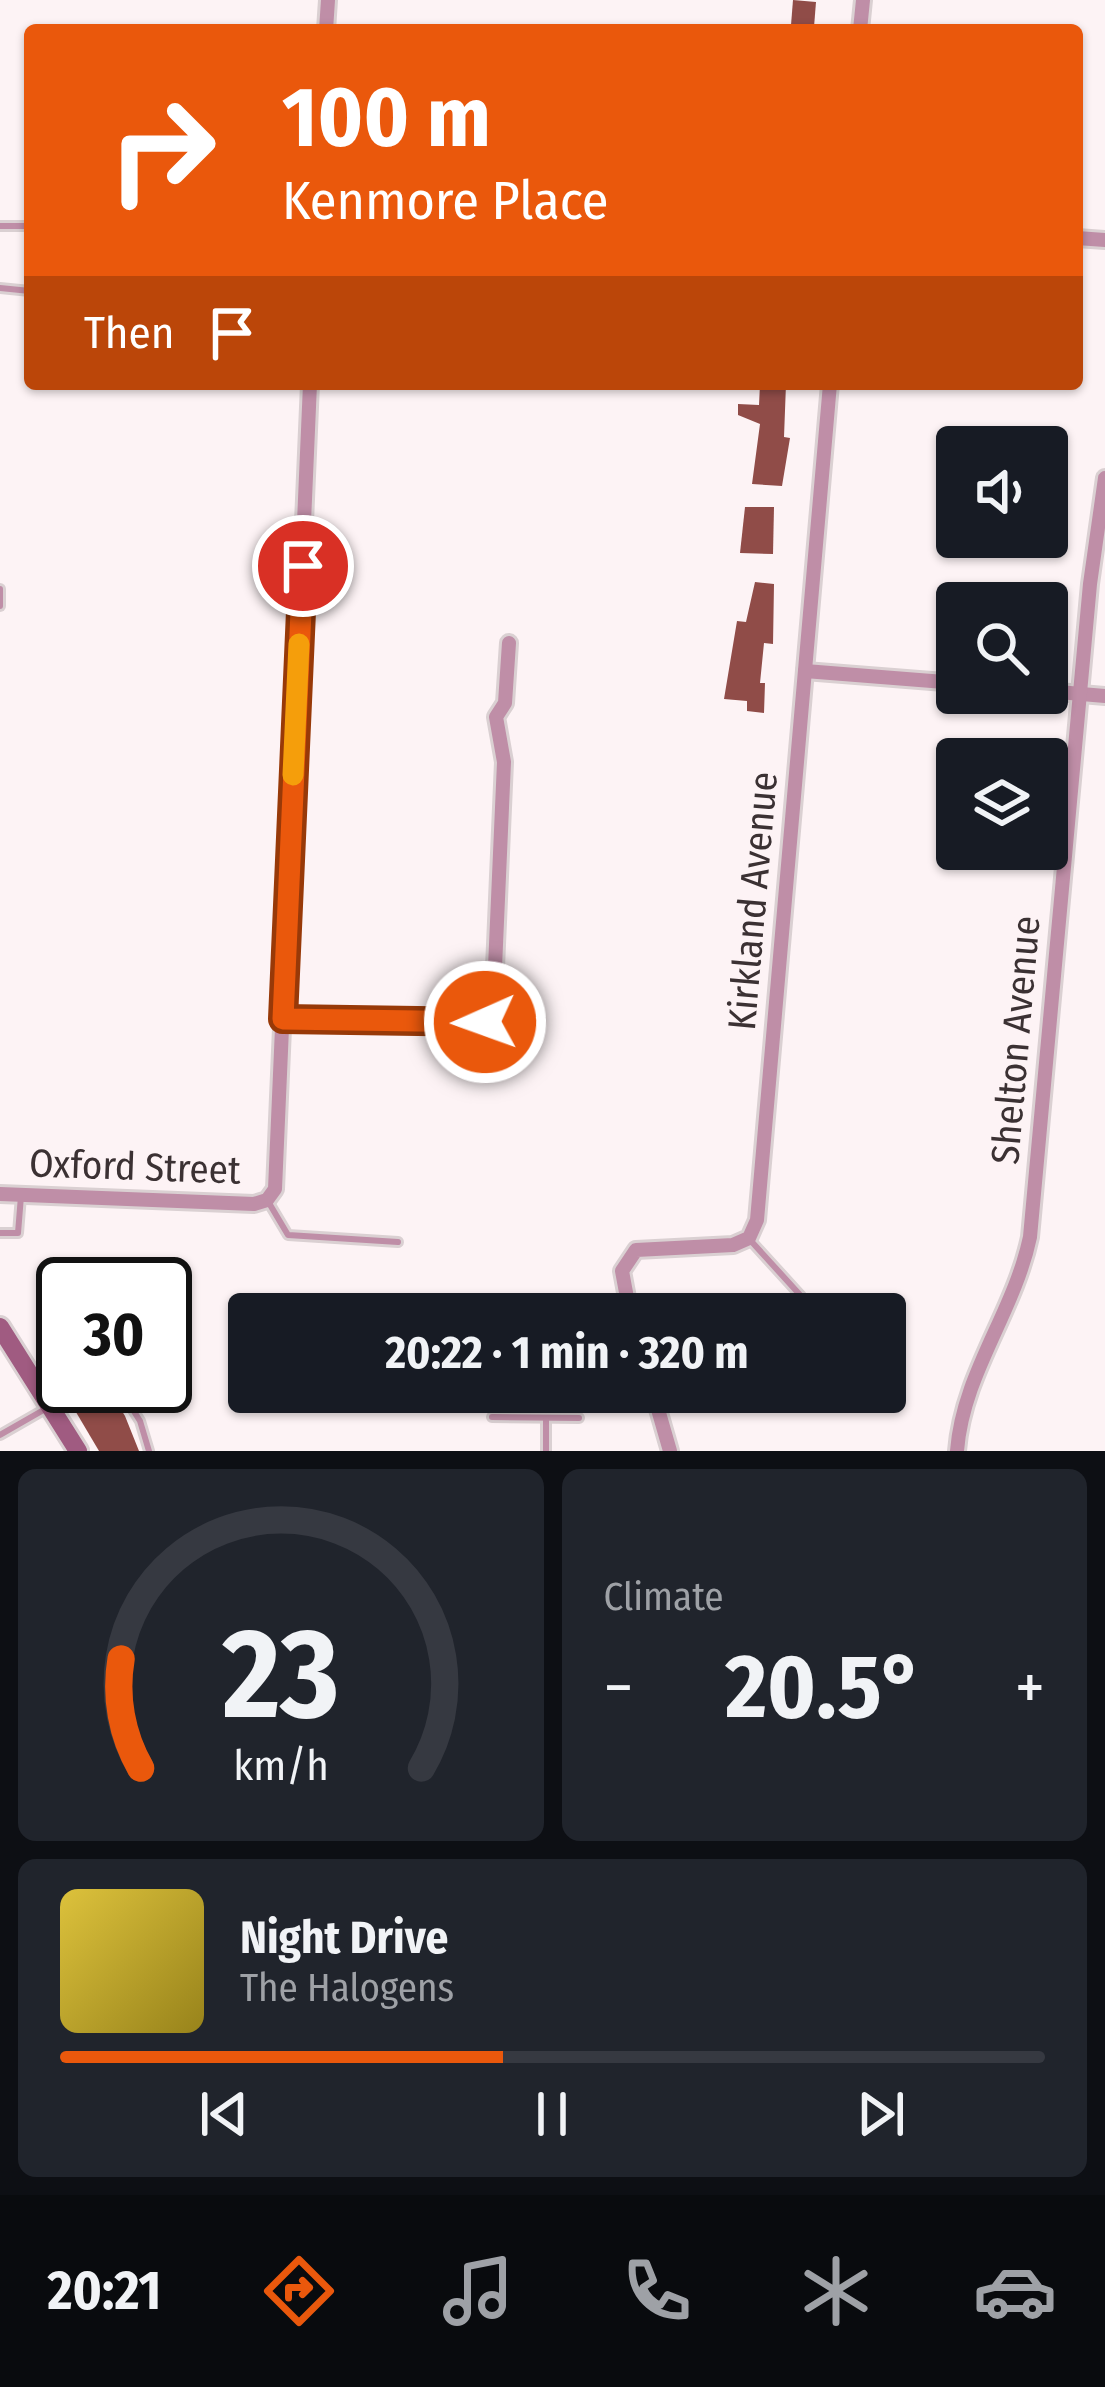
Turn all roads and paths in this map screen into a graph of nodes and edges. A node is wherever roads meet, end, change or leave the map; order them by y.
1 (310, 390) edge
2 (829, 390) edge
3 (1105, 478) edge
4 (0, 589) edge
5 (0, 606) edge
6 (509, 643) dead end
7 (805, 670) junction
8 (936, 681) edge
9 (1068, 693) edge
10 (1079, 694) junction
11 (1105, 696) edge
12 (283, 1019) junction
13 (0, 1195) edge
14 (21, 1195) junction
15 (267, 1200) junction
16 (0, 1233) edge
17 (749, 1238) junction
18 (398, 1242) dead end
19 (626, 1293) edge
20 (798, 1293) edge
21 (0, 1327) edge
22 (36, 1384) edge
23 (36, 1408) edge
24 (54, 1413) edge
25 (135, 1413) edge
26 (658, 1413) edge
27 (492, 1417) dead end
28 (546, 1417) junction
29 (579, 1418) dead end
30 (0, 1435) edge
31 (78, 1451) edge
32 (149, 1451) edge
33 (546, 1451) edge
34 (670, 1451) edge
35 (957, 1451) edge

1 - 12 street
2 - 7 street, Kirkland Avenue
3 - 10 street, Shelton Avenue
4 - 5 lane
6 - 12 street
7 - 8 street
7 - 17 street, Kirkland Avenue
9 - 10 street
10 - 11 street
10 - 35 street, Shelton Avenue
12 - 15 street
13 - 14 street, Oxford Street
14 - 15 street, Oxford Street
14 - 16 lane
15 - 18 lane
17 - 19 street
17 - 20 lane
21 - 22 street
23 - 30 lane
24 - 31 street
25 - 32 lane
26 - 34 street
27 - 28 lane
28 - 29 lane
28 - 33 lane

